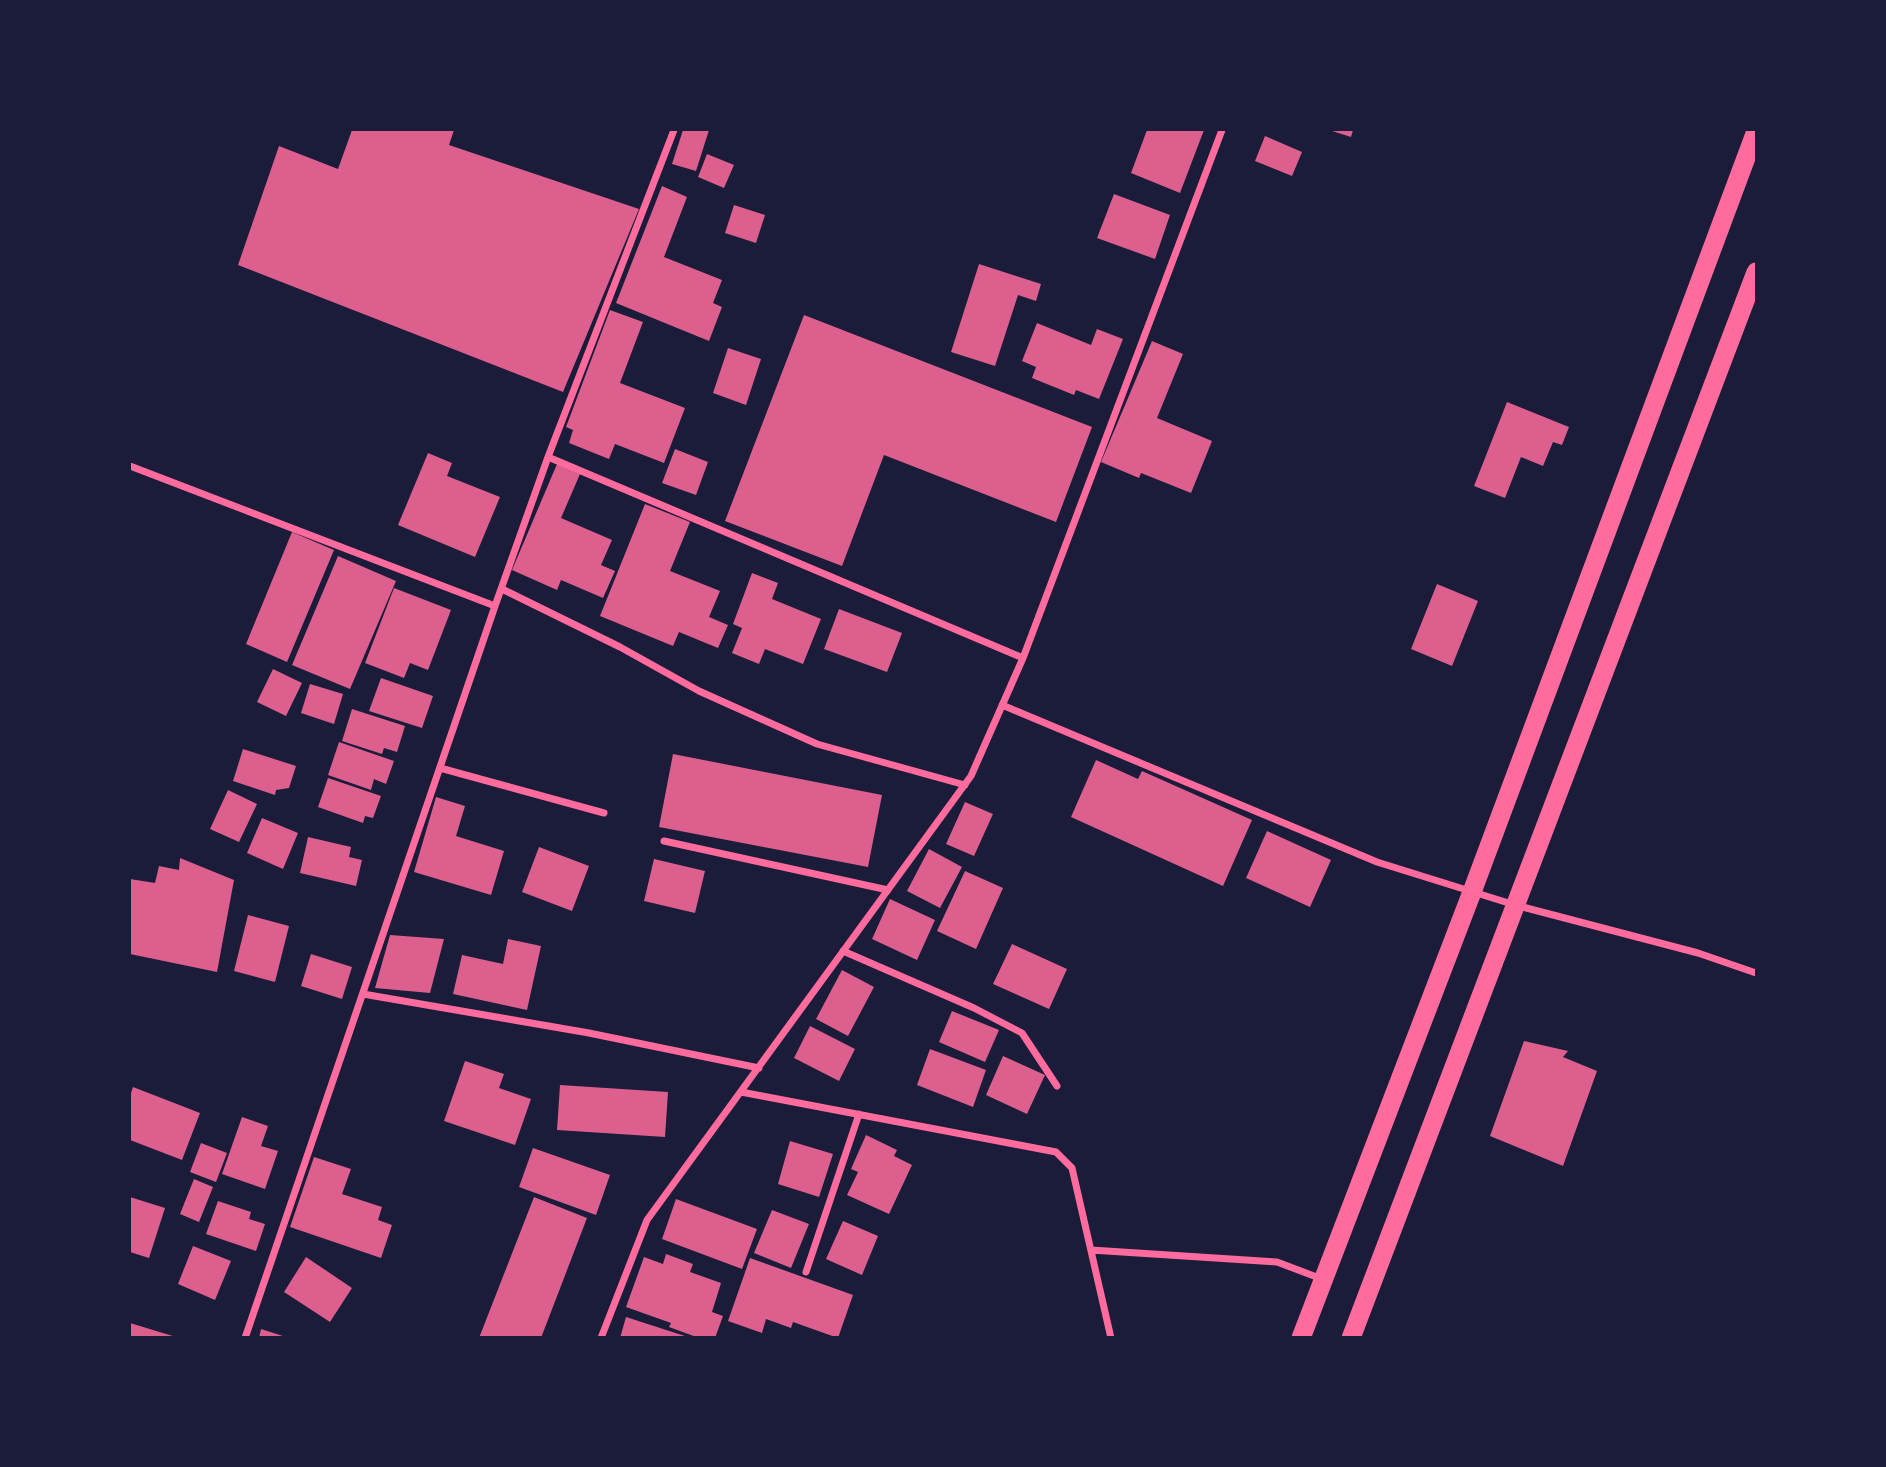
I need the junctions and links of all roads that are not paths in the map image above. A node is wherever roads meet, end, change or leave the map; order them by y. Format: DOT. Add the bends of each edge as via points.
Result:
graph roads {
  1 [pos="674,130"];
  2 [pos="1222,130"];
  3 [pos="1756,131"];
  4 [pos="1756,272"];
  5 [pos="548,457"];
  6 [pos="130,466"];
  7 [pos="502,589"];
  8 [pos="495,606"];
  9 [pos="1023,659"];
  10 [pos="1002,705"];
  11 [pos="440,768"];
  12 [pos="965,785"];
  13 [pos="604,813"];
  14 [pos="664,841"];
  15 [pos="888,890"];
  16 [pos="1472,892"];
  17 [pos="1516,905"];
  18 [pos="844,951"];
  19 [pos="1756,973"];
  20 [pos="363,994"];
  21 [pos="759,1068"];
  22 [pos="1057,1086"];
  23 [pos="741,1091"];
  24 [pos="859,1114"];
  25 [pos="1091,1250"];
  26 [pos="806,1272"];
  27 [pos="1323,1280"];
  28 [pos="246,1338"];
  29 [pos="601,1338"];
  30 [pos="1111,1338"];
  31 [pos="1301,1338"];
  32 [pos="1351,1338"];
  1 -- 5 [label="street"];
  2 -- 9 [label="street"];
  3 -- 16 [label="highway"];
  4 -- 17 [label="highway"];
  5 -- 7 [label="street"];
  5 -- 9 [label="street"];
  6 -- 8 [label="street"];
  7 -- 8 [label="street"];
  7 -- 12 [label="street" via="699,691 817,744"];
  8 -- 11 [label="street"];
  9 -- 10 [label="street"];
  10 -- 12 [label="street"];
  10 -- 16 [label="street" via="1377,862"];
  11 -- 13 [label="street"];
  11 -- 20 [label="street"];
  12 -- 15 [label="street"];
  14 -- 15 [label="street"];
  15 -- 18 [label="street"];
  16 -- 17 [label="street"];
  16 -- 27 [label="highway"];
  17 -- 19 [label="street"];
  17 -- 32 [label="highway"];
  18 -- 21 [label="street"];
  18 -- 22 [label="street" via="1022,1033"];
  20 -- 21 [label="street"];
  20 -- 28 [label="street"];
  21 -- 23 [label="street"];
  23 -- 24 [label="street"];
  23 -- 29 [label="street" via="647,1220"];
  24 -- 25 [label="street" via="1056,1152 1072,1168"];
  24 -- 26 [label="street"];
  25 -- 27 [label="street" via="1277,1262"];
  25 -- 30 [label="street"];
  27 -- 31 [label="highway"];
}
